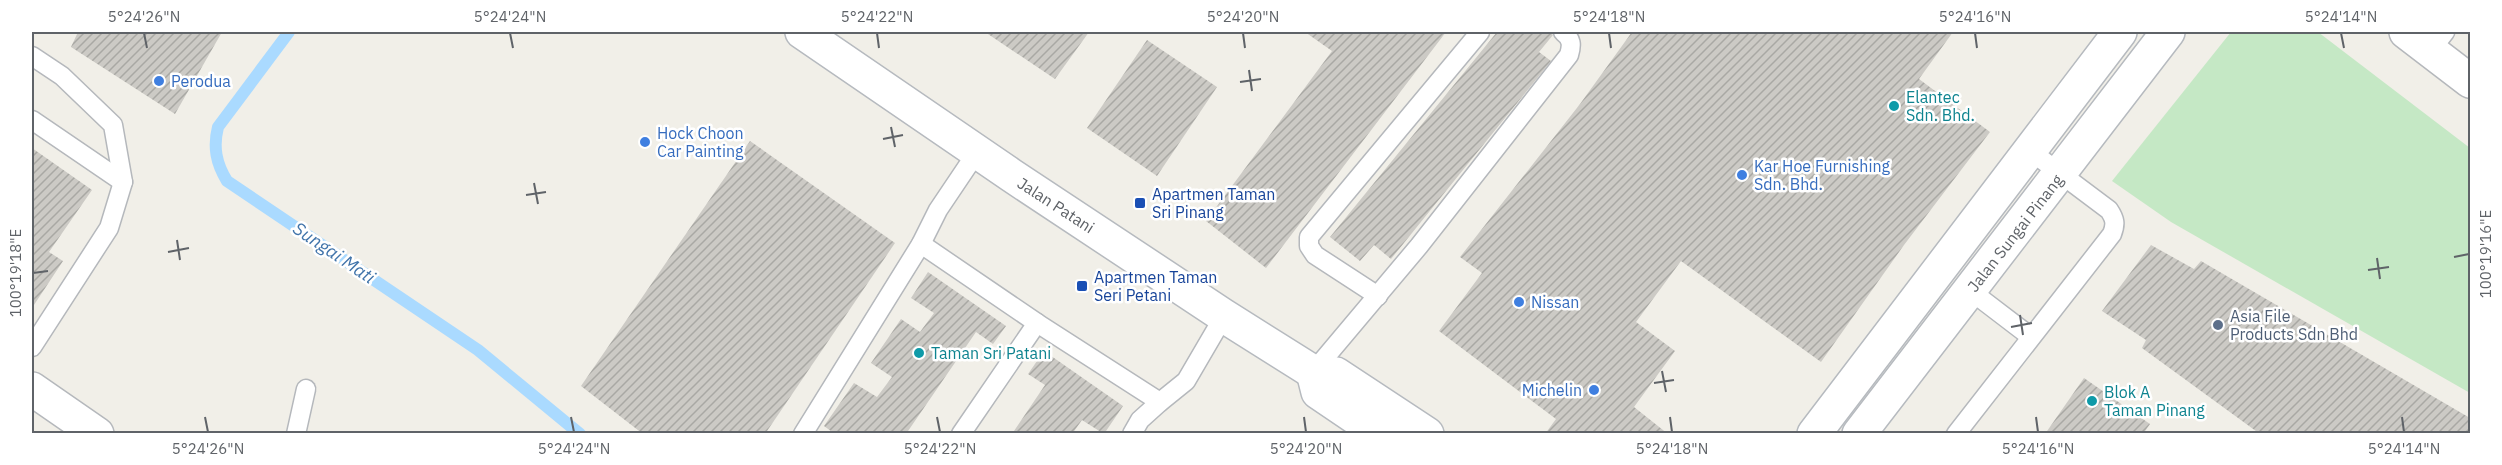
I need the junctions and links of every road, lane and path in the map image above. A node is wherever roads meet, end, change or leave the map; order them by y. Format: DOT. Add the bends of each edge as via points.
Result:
graph roads {
  1 [pos="802,32"];
  2 [pos="1480,32"];
  3 [pos="1563,32"];
  4 [pos="2120,32"];
  5 [pos="2168,32"];
  6 [pos="2427,38"];
  7 [pos="32,56"];
  8 [pos="2470,81"];
  9 [pos="32,120"];
  10 [pos="2029,150"];
  11 [pos="977,152"];
  12 [pos="2060,175"];
  13 [pos="123,182"];
  14 [pos="921,244"];
  15 [pos="1973,288"];
  16 [pos="1378,296"];
  17 [pos="1224,316"];
  18 [pos="1037,323"];
  19 [pos="35,334"];
  20 [pos="2031,338"];
  21 [pos="1313,372"];
  22 [pos="32,389"];
  23 [pos="306,389"];
  24 [pos="1160,402"];
  25 [pos="1961,432"];
  26 [pos="97,434"];
  27 [pos="296,434"];
  28 [pos="803,434"];
  29 [pos="961,434"];
  30 [pos="1131,434"];
  31 [pos="1380,434"];
  32 [pos="1427,434"];
  33 [pos="1814,434"];
  34 [pos="1859,434"];
  1 -- 11 [label="main road, Jalan Patani"];
  2 -- 16 [label="lane" via="1309,237 1314,255"];
  3 -- 16 [label="lane" via="1572,45 1569,55"];
  4 -- 10 [label="main road"];
  5 -- 12 [label="main road, Jalan Sungai Pinang"];
  6 -- 8 [label="main road"];
  7 -- 13 [label="lane" via="62,76 113,125"];
  9 -- 13 [label="lane"];
  10 -- 12 [label="lane"];
  10 -- 33 [label="main road"];
  11 -- 14 [label="lane" via="938,210"];
  11 -- 17 [label="main road, Jalan Patani"];
  12 -- 15 [label="main road, Jalan Sungai Pinang"];
  12 -- 20 [label="lane" via="2109,210 2115,226"];
  13 -- 19 [label="lane" via="109,228"];
  14 -- 18 [label="lane"];
  14 -- 28 [label="lane"];
  15 -- 20 [label="lane" via="1976,295"];
  15 -- 34 [label="main road, Jalan Sungai Pinang"];
  16 -- 21 [label="lane"];
  17 -- 21 [label="main road, Jalan Patani"];
  17 -- 24 [label="lane" via="1186,381"];
  18 -- 24 [label="lane"];
  18 -- 29 [label="lane"];
  20 -- 25 [label="lane"];
  21 -- 31 [label="main road" via="1318,392"];
  21 -- 32 [label="main road, Jalan Patani" via="1336,374"];
  22 -- 26 [label="main road"];
  23 -- 27 [label="lane"];
  24 -- 30 [label="lane"];
}
